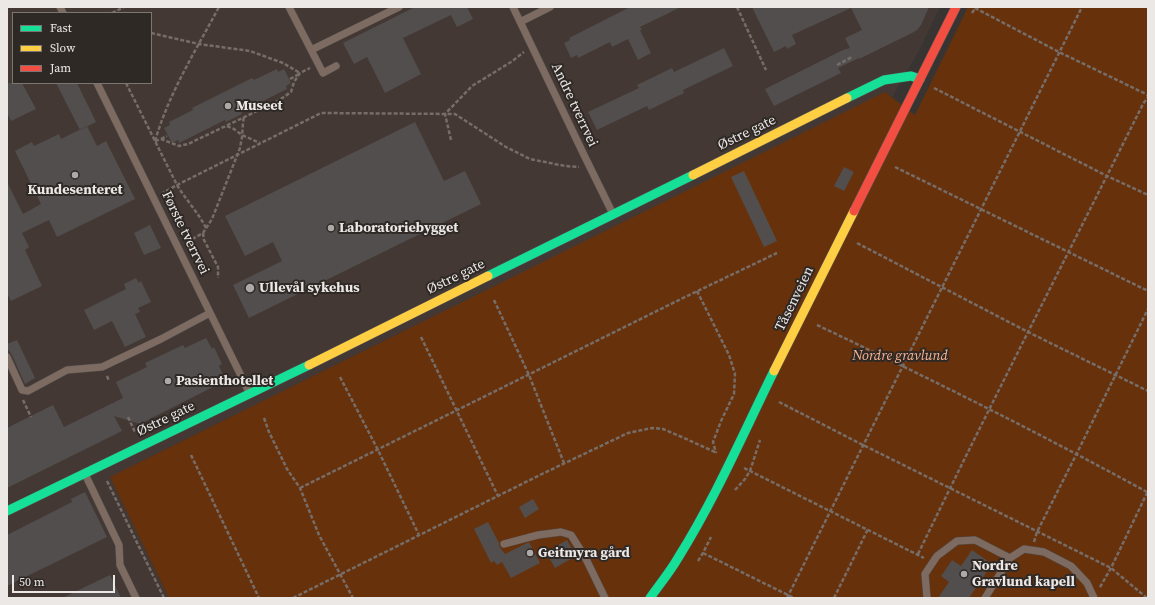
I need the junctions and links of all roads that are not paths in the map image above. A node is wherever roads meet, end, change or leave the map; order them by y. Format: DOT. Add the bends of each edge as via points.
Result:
graph roads {
  1 [pos="288,7"];
  2 [pos="399,7"];
  3 [pos="513,7"];
  4 [pos="550,7"];
  5 [pos="956,7"];
  6 [pos="520,22"];
  7 [pos="312,50"];
  8 [pos="336,66"];
  9 [pos="920,79"];
  10 [pos="97,84"];
  11 [pos="613,214"];
  12 [pos="210,313"];
  13 [pos="7,357"];
  14 [pos="250,394"];
  15 [pos="85,474"];
  16 [pos="7,511"];
  17 [pos="504,544"];
  18 [pos="1010,558"];
  19 [pos="136,598"];
  20 [pos="605,598"];
  21 [pos="650,598"];
  22 [pos="927,598"];
  23 [pos="984,598"];
  24 [pos="1094,598"];
  1 -- 7 [label="lane"];
  2 -- 7 [label="lane"];
  3 -- 6 [label="lane, Andre tverrvei"];
  4 -- 6 [label="lane"];
  5 -- 9 [label="street, Tåsenveien"];
  6 -- 11 [label="lane, Andre tverrvei"];
  7 -- 8 [label="lane" via="323,72"];
  9 -- 11 [label="street, Østre gate" via="911,76 884,80"];
  9 -- 21 [label="street, Tåsenveien" via="709,503 677,560"];
  10 -- 12 [label="lane, Første tverrvei"];
  11 -- 14 [label="street, Østre gate"];
  12 -- 13 [label="lane" via="102,367 67,370 28,391 22,390"];
  12 -- 14 [label="lane, Første tverrvei"];
  14 -- 15 [label="street, Østre gate"];
  15 -- 16 [label="street, Østre gate"];
  15 -- 19 [label="lane" via="119,545 120,565"];
  17 -- 20 [label="lane" via="538,535 561,532 571,535"];
  18 -- 22 [label="lane" via="975,540 957,542 937,556 925,574"];
  18 -- 23 [label="lane"];
  18 -- 24 [label="lane" via="1024,548 1044,552 1071,566 1087,583"];
}
